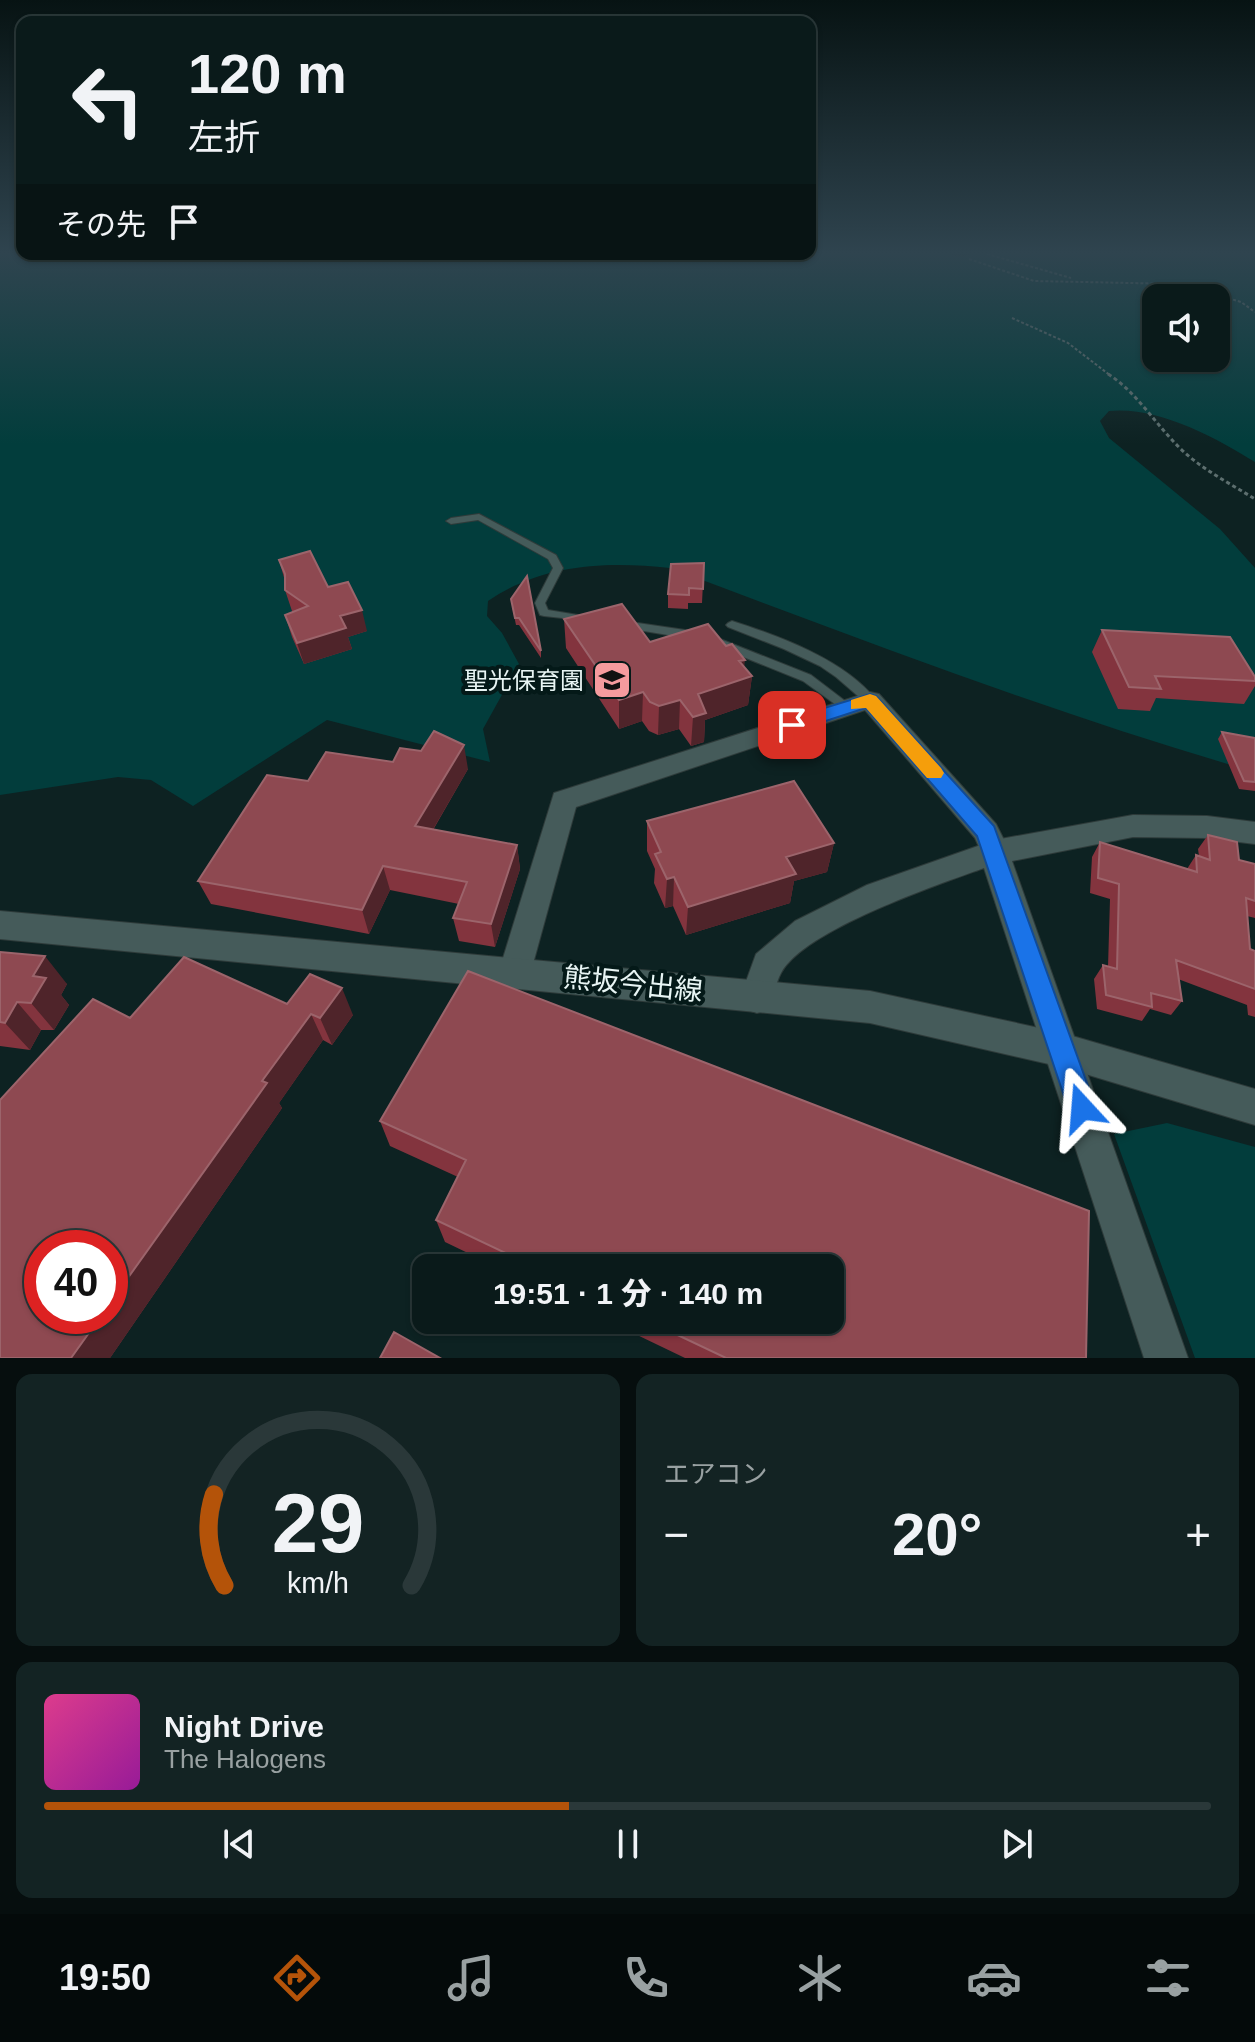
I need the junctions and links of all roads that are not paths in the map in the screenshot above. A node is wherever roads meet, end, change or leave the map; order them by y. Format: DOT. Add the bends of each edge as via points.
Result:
graph roads {
  1 [pos="451,521"];
  2 [pos="732,625"];
  3 [pos="858,704"];
  4 [pos="1255,833"];
  5 [pos="995,852"];
  6 [pos="0,925"];
  7 [pos="515,971"];
  8 [pos="757,998"];
  9 [pos="1062,1050"];
  10 [pos="1255,1107"];
  11 [pos="1166,1358"];
  1 -- 3 [label="lane" via="479,517 552,557 558,568 540,603 544,613 715,641"];
  2 -- 3 [label="lane" via="824,663 853,681"];
  3 -- 5 [label="street" via="986,832"];
  3 -- 7 [label="street" via="564,800"];
  4 -- 5 [label="street" via="1133,826"];
  5 -- 8 [label="street" via="878,894 806,931 767,964"];
  5 -- 9 [label="street"];
  6 -- 7 [label="street, 熊坂今出線"];
  7 -- 8 [label="street, 熊坂今出線"];
  8 -- 9 [label="street, 熊坂今出線" via="870,1007"];
  9 -- 10 [label="street, 熊坂今出線"];
  9 -- 11 [label="street"];
}
